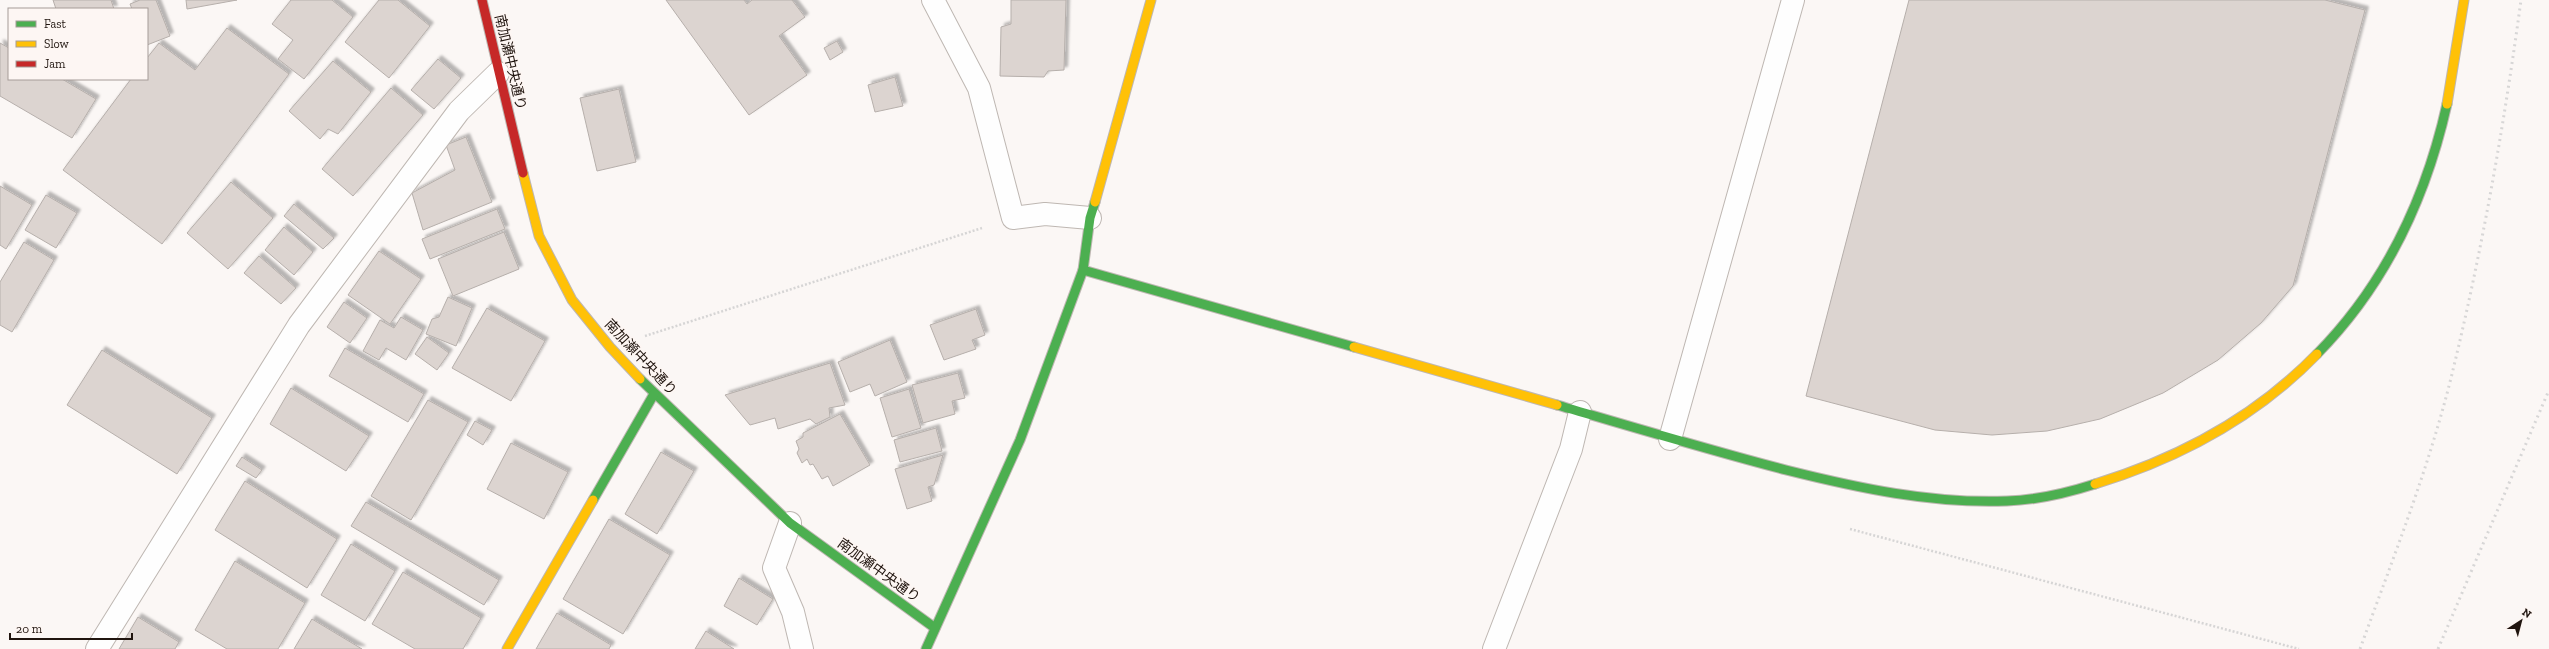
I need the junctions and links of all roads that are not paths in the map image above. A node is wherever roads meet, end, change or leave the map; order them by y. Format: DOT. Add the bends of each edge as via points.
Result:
graph roads {
  1 [pos="482,0"];
  2 [pos="933,0"];
  3 [pos="1151,0"];
  4 [pos="1793,0"];
  5 [pos="2464,0"];
  6 [pos="498,73"];
  7 [pos="1090,218"];
  8 [pos="1083,270"];
  9 [pos="654,394"];
  10 [pos="1580,412"];
  11 [pos="1670,439"];
  12 [pos="790,523"];
  13 [pos="935,628"];
  14 [pos="97,649"];
  15 [pos="508,649"];
  16 [pos="802,649"];
  17 [pos="926,649"];
  18 [pos="1494,649"];
  1 -- 6 [label="street, 南加瀬中央通り"];
  2 -- 7 [label="street" via="979,88 1013,218 1045,214"];
  3 -- 7 [label="street"];
  4 -- 11 [label="street"];
  5 -- 11 [label="street" via="2450,94 2426,182 2402,237 2344,325 2309,363 2271,397 2193,446 2130,472 2060,492 2012,501 1965,501 1913,498 1864,489"];
  6 -- 9 [label="street, 南加瀬中央通り" via="539,236 572,300 610,347"];
  6 -- 14 [label="street" via="459,111 299,325"];
  7 -- 8 [label="street"];
  8 -- 10 [label="street"];
  8 -- 13 [label="street" via="1020,440"];
  9 -- 12 [label="street, 南加瀬中央通り"];
  9 -- 15 [label="street"];
  10 -- 11 [label="street"];
  10 -- 18 [label="street" via="1571,449"];
  12 -- 13 [label="street, 南加瀬中央通り"];
  12 -- 16 [label="street" via="774,568 793,612"];
  13 -- 17 [label="street"];
}
